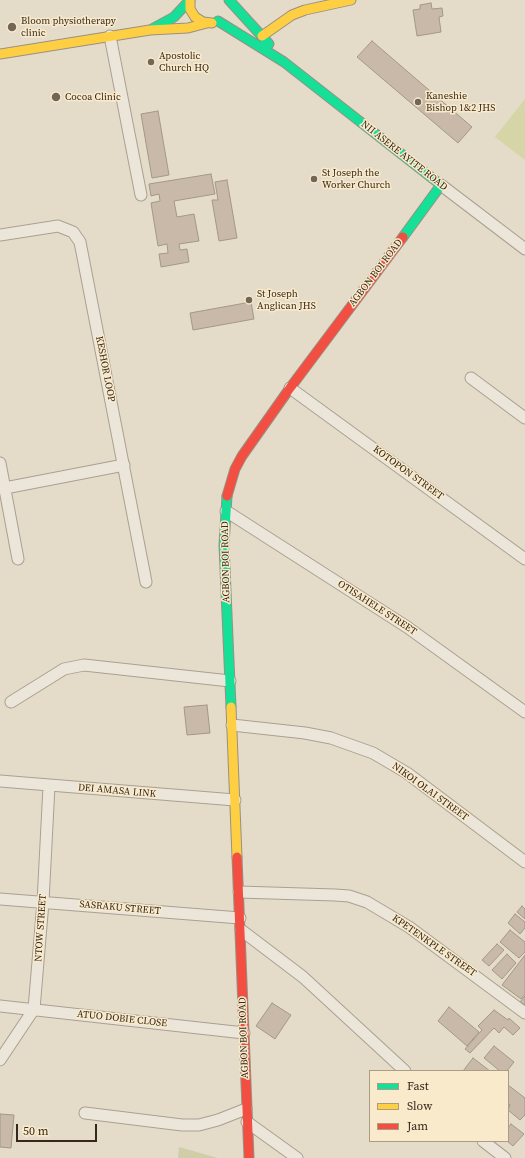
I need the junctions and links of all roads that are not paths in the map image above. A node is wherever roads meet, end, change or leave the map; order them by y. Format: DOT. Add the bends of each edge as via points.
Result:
graph roads {
  1 [pos="190,0"];
  2 [pos="228,0"];
  3 [pos="350,0"];
  4 [pos="218,21"];
  5 [pos="207,23"];
  6 [pos="150,30"];
  7 [pos="110,36"];
  8 [pos="262,36"];
  9 [pos="0,54"];
  10 [pos="284,62"];
  11 [pos="442,186"];
  12 [pos="141,195"];
  13 [pos="0,235"];
  14 [pos="525,249"];
  15 [pos="471,378"];
  16 [pos="290,388"];
  17 [pos="525,418"];
  18 [pos="0,462"];
  19 [pos="124,465"];
  20 [pos="5,488"];
  21 [pos="226,511"];
  22 [pos="18,559"];
  23 [pos="525,559"];
  24 [pos="146,582"];
  25 [pos="230,681"];
  26 [pos="11,702"];
  27 [pos="525,712"];
  28 [pos="232,725"];
  29 [pos="0,782"];
  30 [pos="49,786"];
  31 [pos="235,800"];
  32 [pos="525,862"];
  33 [pos="239,892"];
  34 [pos="0,898"];
  35 [pos="43,902"];
  36 [pos="240,914"];
  37 [pos="241,930"];
  38 [pos="0,1006"];
  39 [pos="34,1009"];
  40 [pos="525,1013"];
  41 [pos="244,1033"];
  42 [pos="0,1060"];
  43 [pos="404,1070"];
  44 [pos="246,1109"];
  45 [pos="85,1114"];
  46 [pos="247,1122"];
  47 [pos="484,1142"];
  48 [pos="249,1158"];
  49 [pos="297,1158"];
  50 [pos="505,1158"];
  1 -- 5 [label="street" via="190,9 195,17"];
  1 -- 6 [label="street" via="174,17"];
  2 -- 4 [label="street" via="226,12"];
  2 -- 8 [label="street, NII ASERE AYITE ROAD"];
  3 -- 8 [label="street" via="305,10"];
  4 -- 5 [label="street"];
  4 -- 10 [label="street, NII ASERE AYITE ROAD"];
  5 -- 6 [label="street" via="188,28"];
  6 -- 7 [label="street"];
  7 -- 9 [label="street"];
  7 -- 12 [label="street"];
  8 -- 10 [label="street, NII ASERE AYITE ROAD"];
  10 -- 11 [label="street, NII ASERE AYITE ROAD"];
  11 -- 14 [label="street, NII ASERE AYITE ROAD"];
  11 -- 16 [label="street, AGBON BOI ROAD"];
  13 -- 19 [label="street, KESHOR LOOP" via="58,226 73,232 80,242"];
  15 -- 17 [label="street"];
  16 -- 21 [label="street, AGBON BOI ROAD" via="238,463 230,485"];
  16 -- 23 [label="street, KOTOPON STREET"];
  18 -- 20 [label="street"];
  19 -- 20 [label="street"];
  19 -- 24 [label="street, KESHOR LOOP"];
  20 -- 22 [label="street"];
  21 -- 25 [label="street, AGBON BOI ROAD" via="224,545"];
  21 -- 27 [label="street, OTISAHELE STREET" via="407,627"];
  25 -- 26 [label="street" via="84,665 64,669"];
  25 -- 28 [label="street, AGBON BOI ROAD"];
  28 -- 31 [label="street, AGBON BOI ROAD"];
  28 -- 32 [label="street, NIKOI OLAI STREET" via="331,738 373,753 407,773"];
  29 -- 30 [label="street, DEI AMASA LINK"];
  30 -- 31 [label="street, DEI AMASA LINK"];
  30 -- 35 [label="street, NTOW STREET"];
  31 -- 33 [label="street, AGBON BOI ROAD"];
  33 -- 36 [label="street, AGBON BOI ROAD"];
  33 -- 40 [label="street, KPETENKPLE STREET" via="350,896 367,902 409,927"];
  34 -- 35 [label="street, SASRAKU STREET"];
  35 -- 36 [label="street, SASRAKU STREET"];
  35 -- 39 [label="street, NTOW STREET"];
  36 -- 37 [label="street, AGBON BOI ROAD"];
  37 -- 41 [label="street, AGBON BOI ROAD"];
  37 -- 43 [label="street" via="303,977"];
  38 -- 39 [label="street, ATUO DOBIE CLOSE"];
  39 -- 41 [label="street, ATUO DOBIE CLOSE"];
  39 -- 42 [label="street, NTOW STREET"];
  41 -- 44 [label="street, AGBON BOI ROAD"];
  44 -- 45 [label="street" via="199,1125"];
  44 -- 46 [label="street, AGBON BOI ROAD"];
  46 -- 48 [label="street, AGBON BOI ROAD"];
  46 -- 49 [label="street"];
  47 -- 50 [label="street"];
}
